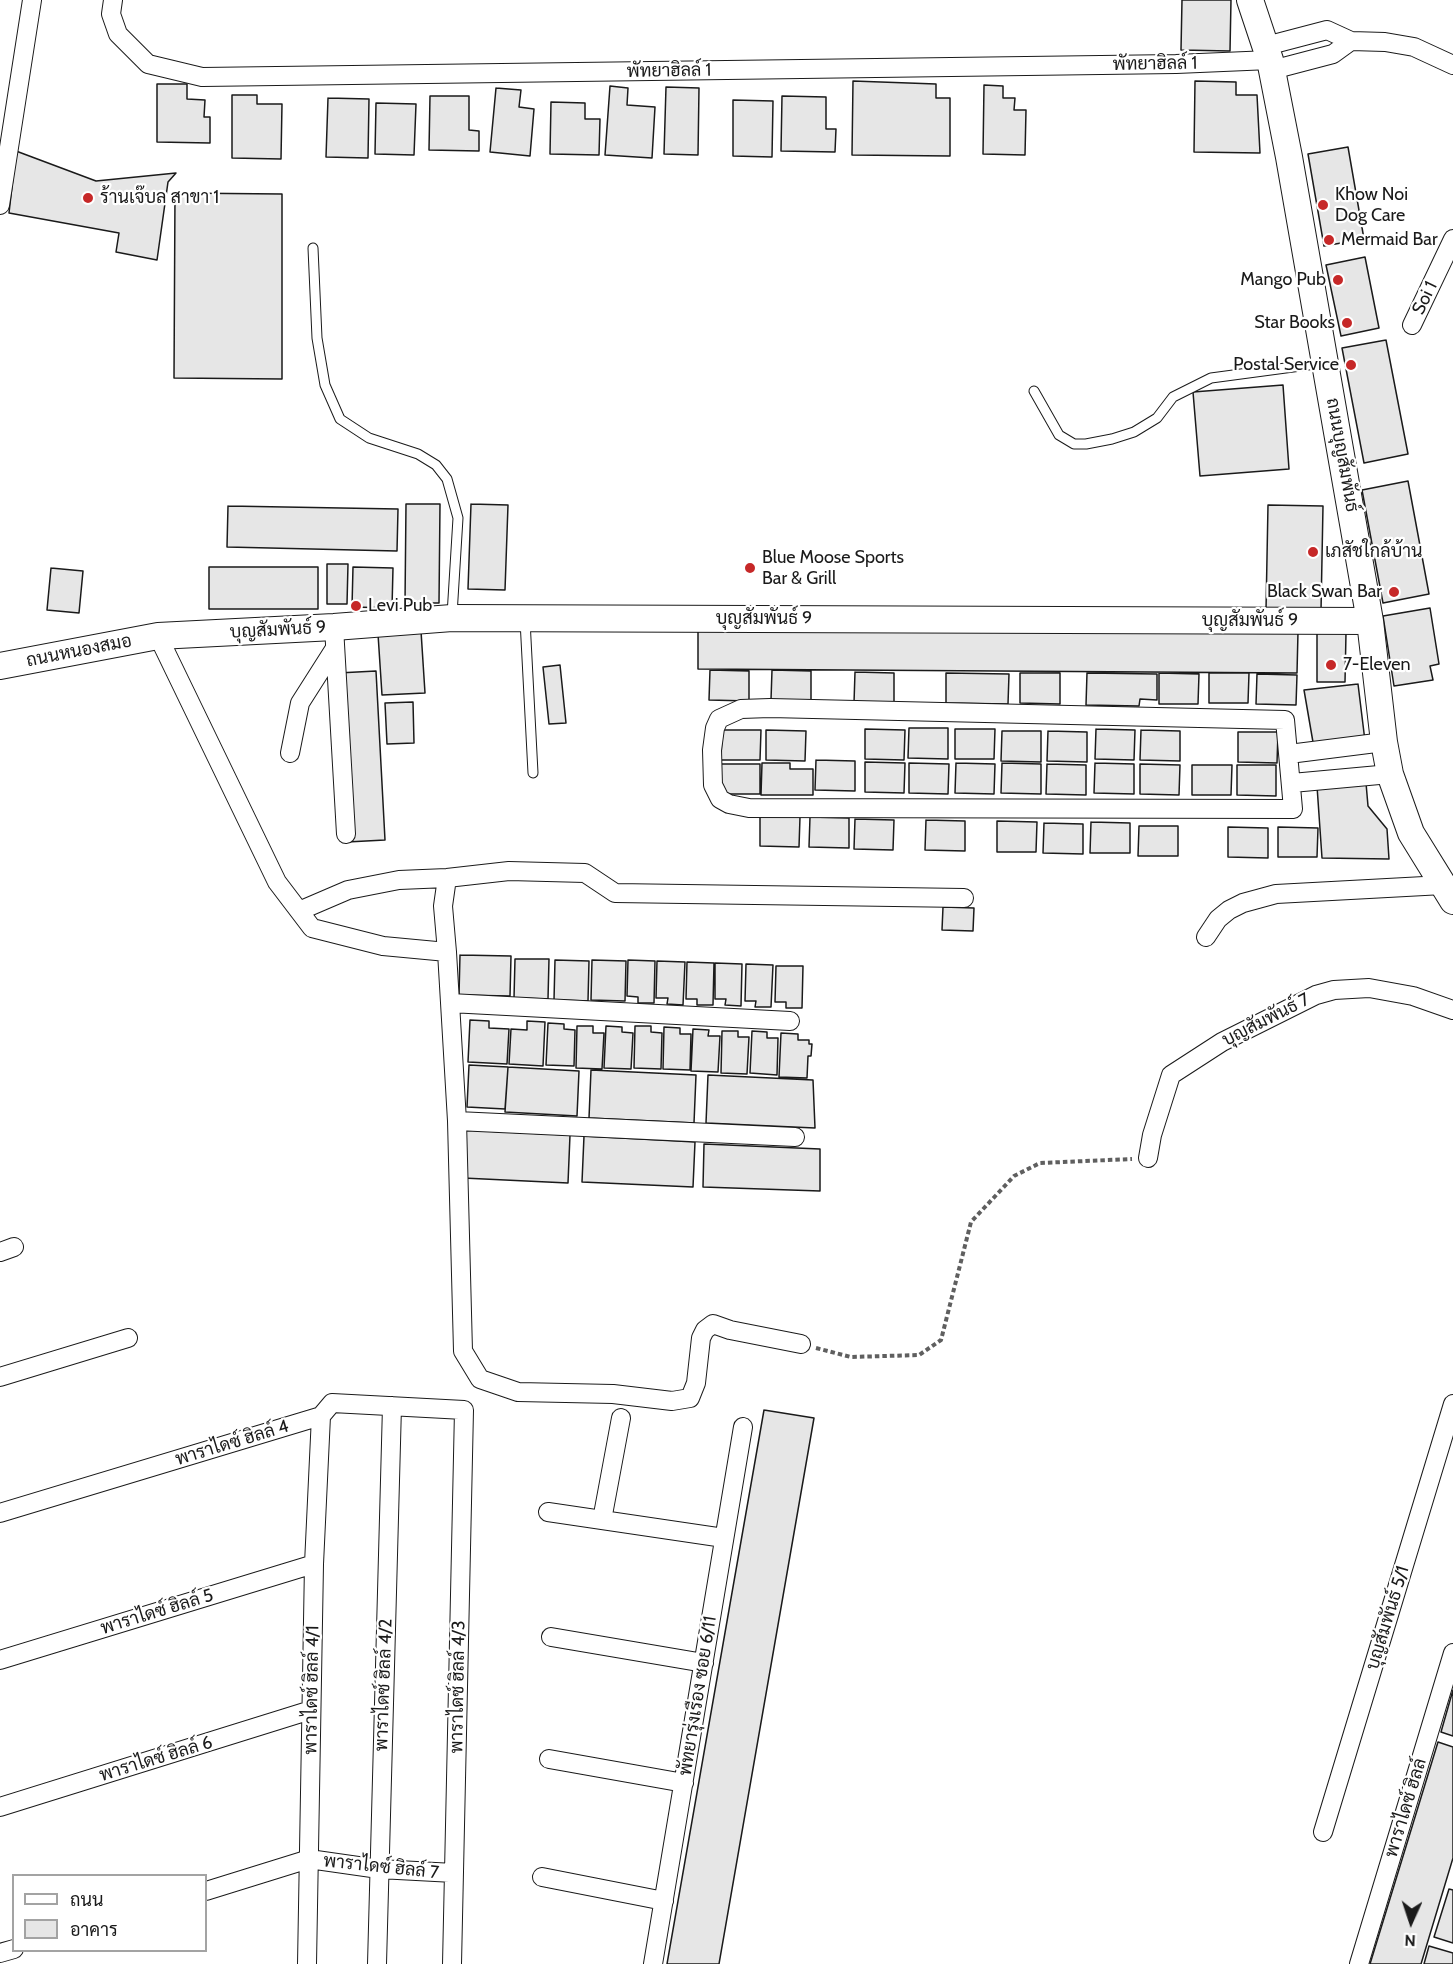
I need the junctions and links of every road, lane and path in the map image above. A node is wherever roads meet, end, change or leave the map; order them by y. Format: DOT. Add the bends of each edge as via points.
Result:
graph roads {
  1 [pos="32,0"];
  2 [pos="112,0"];
  3 [pos="1250,0"];
  4 [pos="1269,59"];
  5 [pos="1453,65"];
  6 [pos="5,132"];
  7 [pos="0,205"];
  8 [pos="1453,239"];
  9 [pos="313,248"];
  10 [pos="1412,324"];
  11 [pos="1326,363"];
  12 [pos="1034,391"];
  13 [pos="452,618"];
  14 [pos="525,618"];
  15 [pos="1370,621"];
  16 [pos="158,636"];
  17 [pos="334,638"];
  18 [pos="0,666"];
  19 [pos="1384,742"];
  20 [pos="290,753"];
  21 [pos="1289,754"];
  22 [pos="533,773"];
  23 [pos="1390,774"];
  24 [pos="1292,783"];
  25 [pos="346,834"];
  26 [pos="447,878"];
  27 [pos="1448,893"];
  28 [pos="964,898"];
  29 [pos="299,911"];
  30 [pos="1206,937"];
  31 [pos="447,952"];
  32 [pos="450,1003"];
  33 [pos="1453,1010"];
  34 [pos="790,1021"];
  35 [pos="457,1121"];
  36 [pos="795,1137"];
  37 [pos="1148,1158"];
  38 [pos="128,1338"];
  39 [pos="801,1344"];
  40 [pos="0,1377"];
  41 [pos="1453,1404"];
  42 [pos="392,1406"];
  43 [pos="464,1410"];
  44 [pos="321,1416"];
  45 [pos="621,1418"];
  46 [pos="743,1427"];
  47 [pos="548,1512"];
  48 [pos="0,1513"];
  49 [pos="602,1520"];
  50 [pos="724,1538"];
  51 [pos="314,1564"];
  52 [pos="551,1637"];
  53 [pos="1453,1653"];
  54 [pos="0,1660"];
  55 [pos="704,1663"];
  56 [pos="311,1710"];
  57 [pos="549,1759"];
  58 [pos="684,1783"];
  59 [pos="0,1807"];
  60 [pos="1323,1832"];
  61 [pos="309,1859"];
  62 [pos="379,1869"];
  63 [pos="454,1873"];
  64 [pos="542,1877"];
  65 [pos="207,1891"];
  66 [pos="664,1901"];
  67 [pos="307,1964"];
  68 [pos="377,1964"];
  69 [pos="452,1964"];
  70 [pos="653,1964"];
  71 [pos="1359,1964"];
  1 -- 6 [label="street"];
  2 -- 4 [label="street, พัทยาฮิลล์ 1" via="111,14 118,34 148,64 202,77 1176,64"];
  3 -- 4 [label="street, ถนนบุญสัมพันธ์"];
  4 -- 5 [label="street, พัทยาฮิลล์ 1" via="1327,30 1351,41 1414,47"];
  4 -- 11 [label="street, ถนนบุญสัมพันธ์"];
  6 -- 7 [label="street"];
  8 -- 10 [label="street, Soi 1"];
  9 -- 13 [label="lane" via="317,338 325,386 340,419 369,438 418,454 436,465 447,479 458,518"];
  11 -- 12 [label="lane" via="1211,378 1173,397 1157,418 1134,432 1086,444 1074,444 1059,435"];
  11 -- 15 [label="street, ถนนบุญสัมพันธ์"];
  13 -- 14 [label="street, บุญสัมพันธ์ 9"];
  13 -- 17 [label="street, บุญสัมพันธ์ 9"];
  14 -- 15 [label="street, บุญสัมพันธ์ 9"];
  14 -- 22 [label="lane"];
  15 -- 19 [label="street, ถนนบุญสัมพันธ์"];
  16 -- 17 [label="street, บุญสัมพันธ์ 9"];
  16 -- 18 [label="street, ถนนหนองสมอ"];
  16 -- 29 [label="street" via="277,882"];
  17 -- 20 [label="street" via="300,703"];
  17 -- 25 [label="street"];
  19 -- 21 [label="street"];
  19 -- 23 [label="street, ถนนบุญสัมพันธ์"];
  21 -- 24 [label="street"];
  21 -- 24 [label="street" via="1285,720 770,708 741,709 719,719 712,750 713,784 720,799 749,808 1293,809"];
  23 -- 24 [label="street"];
  23 -- 27 [label="street, ถนนบุญสัมพันธ์" via="1411,833"];
  26 -- 28 [label="street" via="509,871 585,873 615,893"];
  26 -- 29 [label="street" via="399,880 348,890"];
  26 -- 31 [label="street" via="443,906"];
  27 -- 30 [label="street" via="1276,894 1229,910"];
  29 -- 31 [label="street" via="312,928 383,946"];
  31 -- 32 [label="street"];
  32 -- 34 [label="street"];
  32 -- 35 [label="street"];
  33 -- 37 [label="street, บุญสัมพันธ์ 7" via="1413,996 1369,988 1316,995 1222,1042 1171,1075"];
  35 -- 36 [label="street"];
  35 -- 39 [label="street" via="463,1351 480,1379 519,1392 672,1401 690,1398 696,1383 700,1338 713,1324"];
  37 -- 39 [label="path" via="1040,1163 1014,1176 971,1222 941,1340 919,1355 851,1357"];
  38 -- 40 [label="street"];
  41 -- 60 [label="street, บุญสัมพันธ์ 5/1"];
  42 -- 43 [label="street, พาราไดซ์ ฮิลล์ 4"];
  42 -- 44 [label="street, พาราไดซ์ ฮิลล์ 4" via="332,1403"];
  42 -- 62 [label="street, พาราไดซ์ ฮิลล์ 4/2"];
  43 -- 63 [label="street, พาราไดซ์ ฮิลล์ 4/3"];
  44 -- 48 [label="street, พาราไดซ์ ฮิลล์ 4"];
  44 -- 51 [label="street, พาราไดซ์ ฮิลล์ 4/1"];
  45 -- 49 [label="street"];
  46 -- 50 [label="street, พัทยารุ่งเรือง ซอย 6/11"];
  47 -- 49 [label="street"];
  49 -- 50 [label="street"];
  50 -- 55 [label="street, พัทยารุ่งเรือง ซอย 6/11"];
  51 -- 54 [label="street, พาราไดซ์ ฮิลล์ 5"];
  51 -- 56 [label="street, พาราไดซ์ ฮิลล์ 4/1"];
  52 -- 55 [label="street"];
  53 -- 71 [label="street, พาราไดซ์ ฮิลล์"];
  55 -- 58 [label="street, พัทยารุ่งเรือง ซอย 6/11"];
  56 -- 59 [label="street, พาราไดซ์ ฮิลล์ 6"];
  56 -- 61 [label="street, พาราไดซ์ ฮิลล์ 4/1"];
  57 -- 58 [label="street"];
  58 -- 66 [label="street, พัทยารุ่งเรือง ซอย 6/11"];
  61 -- 62 [label="street, พาราไดซ์ ฮิลล์ 7"];
  61 -- 65 [label="street, พาราไดซ์ ฮิลล์ 7"];
  61 -- 67 [label="street, พาราไดซ์ ฮิลล์ 4/1"];
  62 -- 63 [label="street, พาราไดซ์ ฮิลล์ 7"];
  62 -- 68 [label="street, พาราไดซ์ ฮิลล์ 4/2"];
  63 -- 69 [label="street, พาราไดซ์ ฮิลล์ 4/3"];
  64 -- 66 [label="street"];
  66 -- 70 [label="street, พัทยารุ่งเรือง ซอย 6/11"];
}
